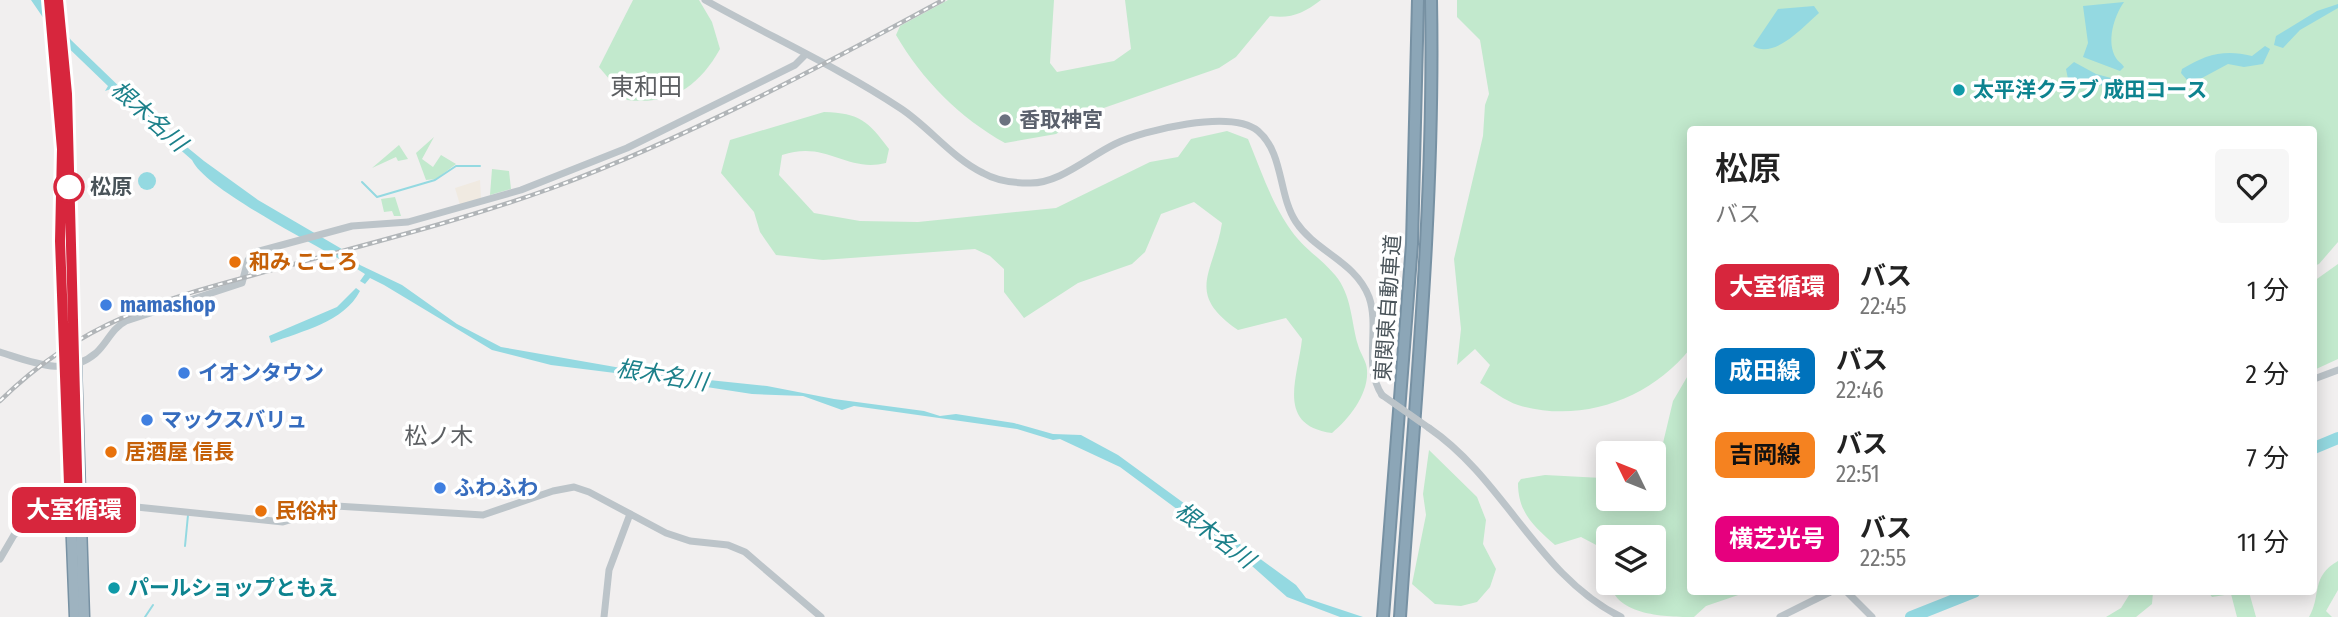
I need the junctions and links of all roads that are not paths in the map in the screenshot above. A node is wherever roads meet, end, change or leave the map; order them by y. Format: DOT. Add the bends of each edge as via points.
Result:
graph roads {
  1 [pos="48,0"];
  2 [pos="58,0"];
  3 [pos="705,0"];
  4 [pos="1418,0"];
  5 [pos="1431,0"];
  6 [pos="805,55"];
  7 [pos="63,94"];
  8 [pos="0,352"];
  9 [pos="71,366"];
  10 [pos="2338,370"];
  11 [pos="2317,378"];
  12 [pos="74,510"];
  13 [pos="629,514"];
  14 [pos="0,559"];
  15 [pos="1824,595"];
  16 [pos="1850,595"];
  17 [pos="75,617"];
  18 [pos="84,617"];
  19 [pos="604,617"];
  20 [pos="821,617"];
  21 [pos="1383,617"];
  22 [pos="1400,617"];
  23 [pos="1621,617"];
  24 [pos="1780,617"];
  25 [pos="1872,617"];
  1 -- 7 [label="highway"];
  2 -- 7 [label="highway"];
  3 -- 6 [label="street"];
  4 -- 21 [label="highway, 東関東自動車道" via="1412,244"];
  5 -- 22 [label="highway, 東関東自動車道" via="1432,108 1425,248"];
  6 -- 9 [label="street" via="783,71 594,163 408,222 359,225 253,254 242,283 121,324 95,353"];
  6 -- 23 [label="street, bridge" via="897,105 980,172 1000,180 1032,183 1056,177 1141,135 1217,120 1250,125 1268,141 1286,206 1298,225 1344,262 1364,286 1373,322 1374,383 1382,395 1429,428 1490,486 1559,572 1585,596"];
  7 -- 9 [label="highway"];
  8 -- 9 [label="street"];
  9 -- 12 [label="highway"];
  10 -- 11 [label="street"];
  12 -- 13 [label="street" via="123,503 283,522 336,506 483,515 573,487"];
  12 -- 14 [label="street" via="29,520"];
  12 -- 17 [label="highway"];
  12 -- 18 [label="highway"];
  13 -- 19 [label="street" via="608,570"];
  13 -- 20 [label="street" via="691,541 745,552"];
  15 -- 24 [label="street"];
  16 -- 25 [label="street"];
}
